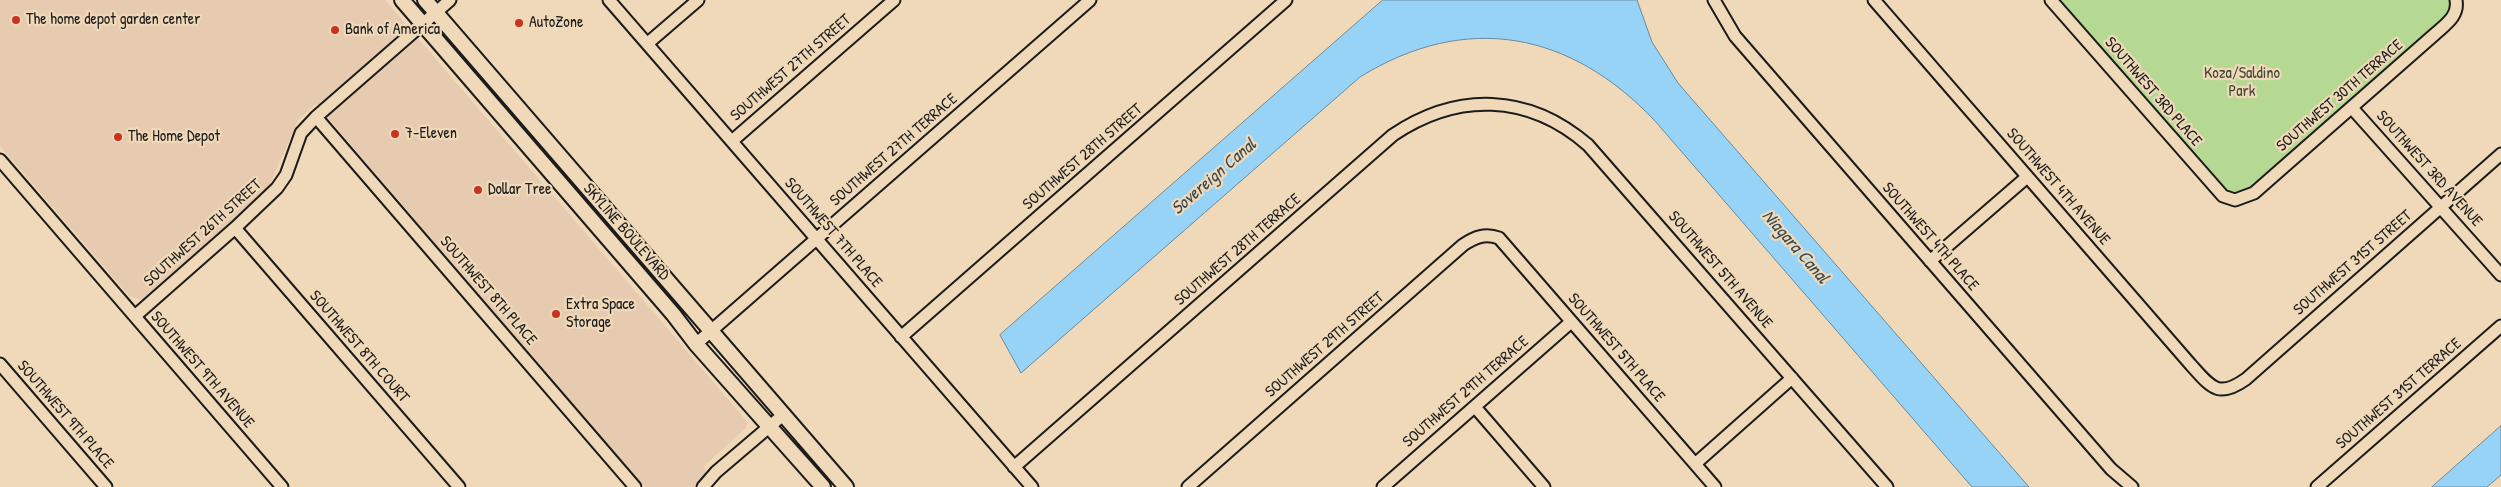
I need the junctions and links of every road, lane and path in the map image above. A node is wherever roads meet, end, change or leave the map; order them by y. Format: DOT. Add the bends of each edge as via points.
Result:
graph roads {
  1 [pos="402,0"];
  2 [pos="425,0"];
  3 [pos="450,0"];
  4 [pos="609,0"];
  5 [pos="698,0"];
  6 [pos="894,0"];
  7 [pos="1090,0"];
  8 [pos="1286,0"];
  9 [pos="1714,0"];
  10 [pos="1874,0"];
  11 [pos="2051,0"];
  12 [pos="2457,3"];
  13 [pos="436,12"];
  14 [pos="423,24"];
  15 [pos="648,44"];
  16 [pos="1505,105"];
  17 [pos="2352,108"];
  18 [pos="316,117"];
  19 [pos="732,141"];
  20 [pos="2501,154"];
  21 [pos="0,160"];
  22 [pos="2027,177"];
  23 [pos="2235,200"];
  24 [pos="2441,207"];
  25 [pos="235,228"];
  26 [pos="1488,234"];
  27 [pos="817,240"];
  28 [pos="1930,261"];
  29 [pos="2501,274"];
  30 [pos="135,316"];
  31 [pos="1571,322"];
  32 [pos="2501,326"];
  33 [pos="711,331"];
  34 [pos="901,337"];
  35 [pos="696,344"];
  36 [pos="0,364"];
  37 [pos="1792,378"];
  38 [pos="2222,390"];
  39 [pos="1475,407"];
  40 [pos="783,415"];
  41 [pos="770,426"];
  42 [pos="1695,464"];
  43 [pos="1014,467"];
  44 [pos="106,487"];
  45 [pos="282,487"];
  46 [pos="459,487"];
  47 [pos="635,487"];
  48 [pos="703,487"];
  49 [pos="823,487"];
  50 [pos="846,487"];
  51 [pos="1032,487"];
  52 [pos="1188,487"];
  53 [pos="1383,487"];
  54 [pos="1544,487"];
  55 [pos="1715,487"];
  56 [pos="1887,487"];
  57 [pos="2132,487"];
  58 [pos="2317,487"];
  1 -- 14 [label="street, SKYLINE BOULEVARD"];
  2 -- 13 [label="street, SKYLINE BOULEVARD"];
  3 -- 13 [label="street, SOUTHWEST 26TH STREET"];
  4 -- 15 [label="street, SOUTHWEST 7TH PLACE"];
  5 -- 15 [label="street"];
  6 -- 19 [label="street, SOUTHWEST 27TH STREET"];
  7 -- 27 [label="street, SOUTHWEST 27TH TERRACE"];
  8 -- 34 [label="street, SOUTHWEST 28TH STREET"];
  9 -- 28 [label="street, SOUTHWEST 4TH PLACE" via="1735,36"];
  10 -- 22 [label="street, SOUTHWEST 4TH AVENUE"];
  11 -- 23 [label="street, SOUTHWEST 3RD PLACE" via="2223,196"];
  12 -- 17 [label="street, SOUTHWEST 30TH TERRACE" via="2454,16 2448,22"];
  13 -- 14 [label="street, SOUTHWEST 26TH STREET"];
  13 -- 33 [label="street, SKYLINE BOULEVARD"];
  14 -- 18 [label="street, SOUTHWEST 26TH STREET"];
  14 -- 35 [label="street, SKYLINE BOULEVARD"];
  15 -- 19 [label="street, SOUTHWEST 7TH PLACE"];
  16 -- 37 [label="street, SOUTHWEST 5TH AVENUE" via="1550,119 1588,145"];
  16 -- 43 [label="street, SOUTHWEST 28TH TERRACE" via="1476,104 1444,110 1393,135"];
  17 -- 23 [label="street, SOUTHWEST 30TH TERRACE" via="2254,193"];
  17 -- 24 [label="street, SOUTHWEST 3RD AVENUE"];
  18 -- 25 [label="street, SOUTHWEST 26TH STREET" via="301,133 286,175 277,188"];
  18 -- 47 [label="street, SOUTHWEST 8TH PLACE"];
  19 -- 27 [label="street, SOUTHWEST 7TH PLACE"];
  20 -- 24 [label="street, SOUTHWEST 31ST STREET"];
  21 -- 30 [label="street, SOUTHWEST 9TH AVENUE"];
  22 -- 28 [label="street"];
  22 -- 38 [label="street, SOUTHWEST 4TH AVENUE" via="2191,365 2211,386"];
  24 -- 29 [label="street, SOUTHWEST 3RD AVENUE"];
  24 -- 38 [label="street, SOUTHWEST 31ST STREET" via="2246,378 2234,388"];
  25 -- 30 [label="street, SOUTHWEST 26TH STREET"];
  25 -- 46 [label="street, SOUTHWEST 8TH COURT"];
  26 -- 31 [label="street, SOUTHWEST 5TH PLACE" via="1499,238"];
  26 -- 52 [label="street, SOUTHWEST 29TH STREET" via="1463,245"];
  27 -- 33 [label="street, SOUTHWEST 27TH TERRACE"];
  27 -- 34 [label="street, SOUTHWEST 7TH PLACE"];
  28 -- 57 [label="street, SOUTHWEST 4TH PLACE" via="2111,469"];
  30 -- 45 [label="street, SOUTHWEST 9TH AVENUE"];
  31 -- 39 [label="street, SOUTHWEST 29TH TERRACE"];
  31 -- 42 [label="street, SOUTHWEST 5TH PLACE"];
  32 -- 58 [label="street, SOUTHWEST 31ST TERRACE"];
  33 -- 35 [label="street, SOUTHWEST 27TH TERRACE"];
  33 -- 40 [label="street, SKYLINE BOULEVARD"];
  34 -- 43 [label="street, SOUTHWEST 7TH PLACE"];
  35 -- 41 [label="street, SKYLINE BOULEVARD"];
  36 -- 44 [label="street, SOUTHWEST 9TH PLACE"];
  37 -- 42 [label="street"];
  37 -- 56 [label="street, SOUTHWEST 5TH AVENUE"];
  39 -- 53 [label="street, SOUTHWEST 29TH TERRACE"];
  39 -- 54 [label="street"];
  40 -- 41 [label="street"];
  40 -- 50 [label="street, SKYLINE BOULEVARD"];
  41 -- 48 [label="street"];
  41 -- 49 [label="street, SKYLINE BOULEVARD"];
  42 -- 55 [label="street, SOUTHWEST 5TH PLACE"];
  43 -- 51 [label="street, SOUTHWEST 7TH PLACE"];
}
